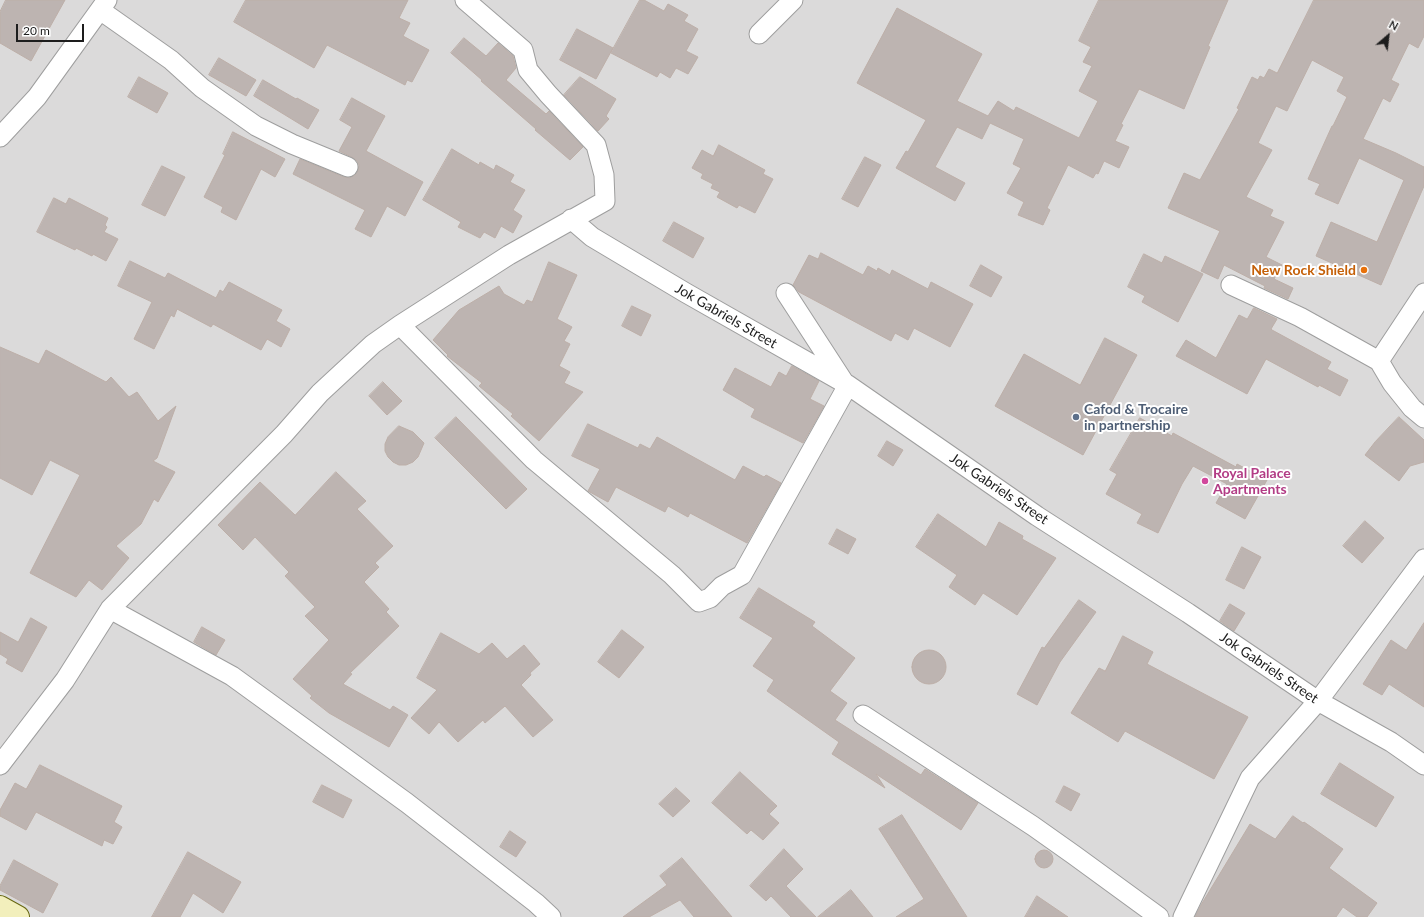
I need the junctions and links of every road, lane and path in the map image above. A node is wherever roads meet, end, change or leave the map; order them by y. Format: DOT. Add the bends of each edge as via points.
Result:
graph roads {
  1 [pos="465,0"];
  2 [pos="793,0"];
  3 [pos="104,5"];
  4 [pos="759,34"];
  5 [pos="0,137"];
  6 [pos="348,167"];
  7 [pos="571,219"];
  8 [pos="1231,285"];
  9 [pos="786,292"];
  10 [pos="1424,293"];
  11 [pos="400,325"];
  12 [pos="1379,362"];
  13 [pos="1424,418"];
  14 [pos="1424,559"];
  15 [pos="110,609"];
  16 [pos="1318,701"];
  17 [pos="862,715"];
  18 [pos="1424,764"];
  19 [pos="0,765"];
  20 [pos="0,907"];
  21 [pos="18,917"];
  22 [pos="551,917"];
  23 [pos="1158,917"];
  24 [pos="1183,917"];
  1 -- 7 [label="street" via="523,50 528,70 596,145 604,175 605,201"];
  2 -- 4 [label="street"];
  3 -- 5 [label="street" via="37,97"];
  3 -- 6 [label="street" via="202,88 256,126"];
  7 -- 11 [label="street" via="509,255"];
  7 -- 16 [label="street, Jok Gabriels Street" via="592,237 848,385 1037,516 1188,613"];
  8 -- 12 [label="street" via="1300,317"];
  9 -- 11 [label="street" via="847,387 742,575 722,586 710,598 699,602 672,575 534,460"];
  10 -- 12 [label="street"];
  11 -- 15 [label="street" via="373,344 320,393 284,434"];
  12 -- 13 [label="street" via="1412,408"];
  14 -- 16 [label="street"];
  15 -- 19 [label="street" via="64,680"];
  15 -- 22 [label="street" via="232,676 407,803"];
  16 -- 18 [label="street, Jok Gabriels Street" via="1391,742"];
  16 -- 24 [label="street" via="1250,778"];
  17 -- 23 [label="street" via="1074,854"];
  20 -- 21 [label="main road"];
}
